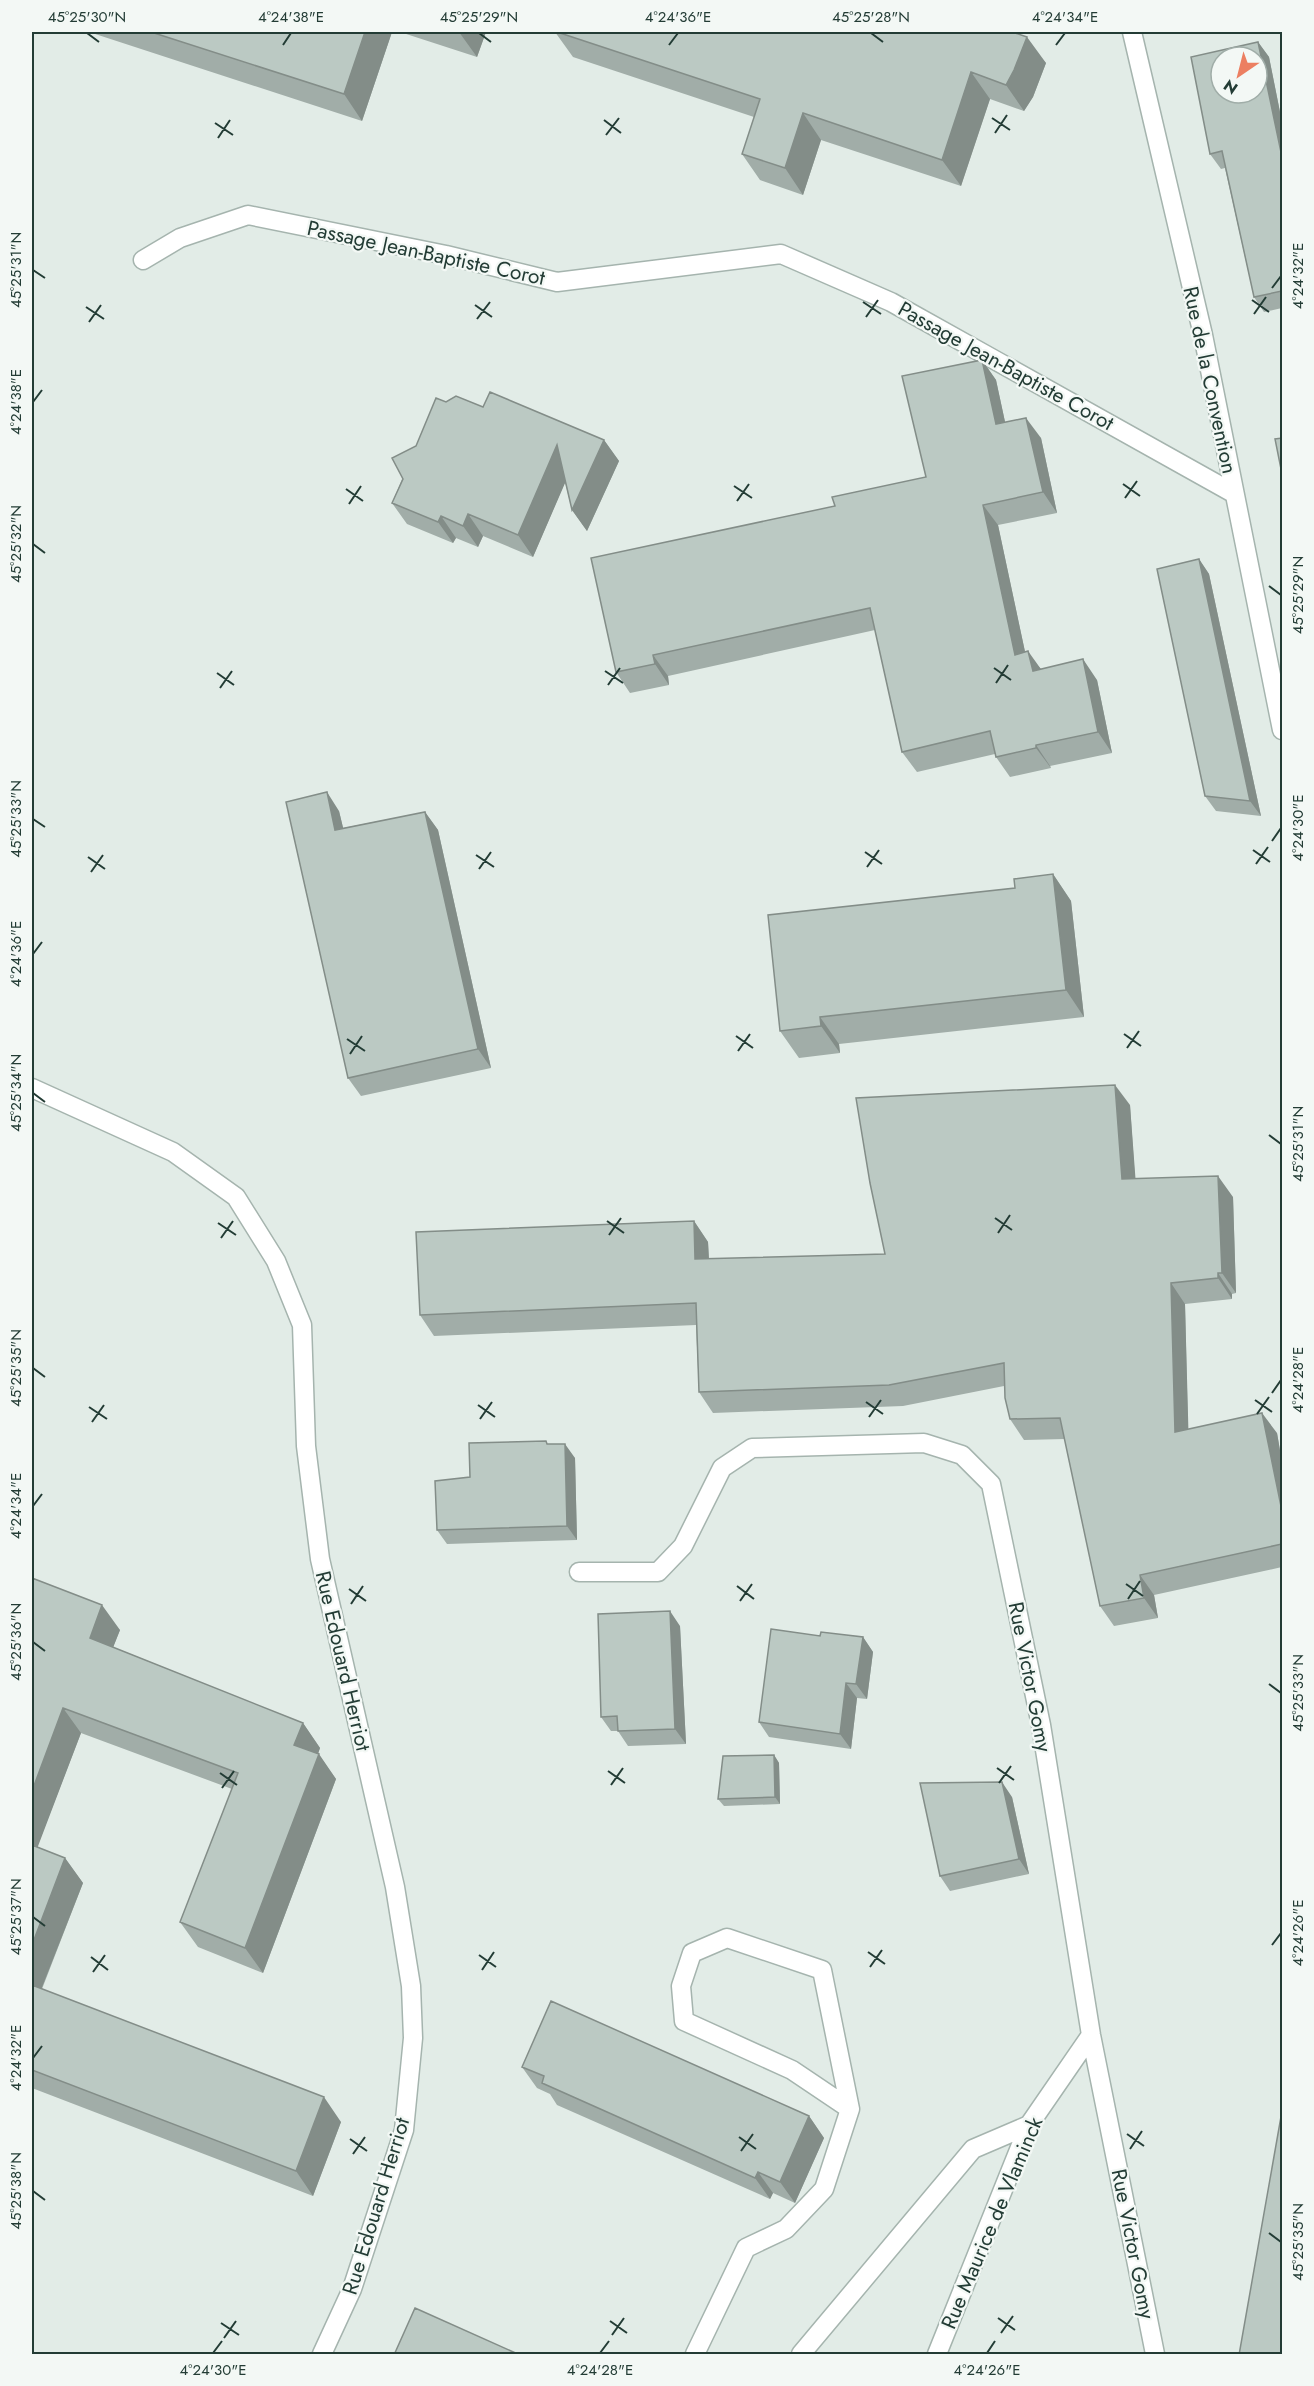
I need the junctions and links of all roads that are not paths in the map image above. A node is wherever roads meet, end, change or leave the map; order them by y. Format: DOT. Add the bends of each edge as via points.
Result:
graph roads {
  1 [pos="1132,32"];
  2 [pos="143,260"];
  3 [pos="1233,493"];
  4 [pos="1282,730"];
  5 [pos="32,1088"];
  6 [pos="579,1572"];
  7 [pos="1091,2035"];
  8 [pos="850,2109"];
  9 [pos="1029,2125"];
  10 [pos="322,2355"];
  11 [pos="695,2355"];
  12 [pos="801,2355"];
  13 [pos="937,2355"];
  14 [pos="1155,2355"];
  1 -- 3 [label="street, Rue de la Convention" via="1203,335"];
  2 -- 3 [label="street, Passage Jean-Baptiste Corot" via="180,238 248,215 557,282 781,254 891,302"];
  3 -- 4 [label="street, Rue de la Convention"];
  5 -- 10 [label="street, Rue Edouard Herriot" via="173,1152 236,1197 276,1261 302,1325 306,1446 320,1559 395,1887 411,1986 413,2038 404,2130 352,2289"];
  6 -- 7 [label="street, Rue Victor Gomy" via="658,1572 684,1546 722,1468 752,1448 924,1443 962,1455 991,1484 1041,1725"];
  7 -- 9 [label="street, Rue Maurice de Vlaminck"];
  7 -- 14 [label="street, Rue Victor Gomy"];
  8 -- 8 [label="street" via="792,2070 684,2021 681,1986 692,1953 727,1938 822,1970"];
  8 -- 11 [label="street" via="824,2189 786,2229 746,2248"];
  9 -- 12 [label="street" via="973,2148"];
  9 -- 13 [label="street, Rue Maurice de Vlaminck"];
}
